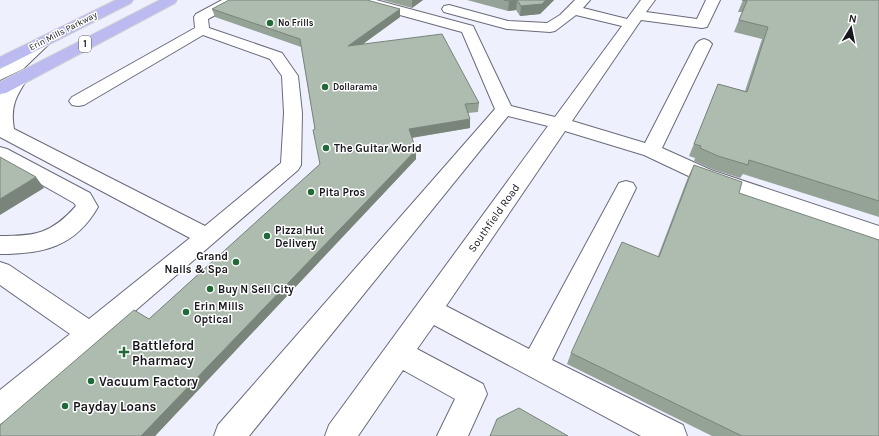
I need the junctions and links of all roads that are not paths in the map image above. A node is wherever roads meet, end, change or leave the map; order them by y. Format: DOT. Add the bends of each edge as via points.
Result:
graph roads {
  1 [pos="126,0"];
  2 [pos="170,0"];
  3 [pos="232,0"];
  4 [pos="361,0"];
  5 [pos="713,0"];
  6 [pos="578,5"];
  7 [pos="439,6"];
  8 [pos="639,13"];
  9 [pos="202,30"];
  10 [pos="44,41"];
  11 [pos="704,44"];
  12 [pos="0,63"];
  13 [pos="0,75"];
  14 [pos="20,78"];
  15 [pos="0,89"];
  16 [pos="78,101"];
  17 [pos="504,110"];
  18 [pos="561,124"];
  19 [pos="3,130"];
  20 [pos="651,151"];
  21 [pos="0,152"];
  22 [pos="626,188"];
  23 [pos="879,236"];
  24 [pos="207,237"];
  25 [pos="0,245"];
  26 [pos="0,272"];
  27 [pos="429,310"];
  28 [pos="90,334"];
  29 [pos="398,353"];
  30 [pos="535,366"];
  31 [pos="0,409"];
  32 [pos="230,436"];
  33 [pos="340,436"];
  34 [pos="452,436"];
  35 [pos="672,436"];
  1 -- 10 [label="main road, Erin Mills Parkway / 1"];
  2 -- 14 [label="main road, Erin Mills Parkway / 1"];
  3 -- 9 [label="street" via="201,17"];
  4 -- 17 [label="street" via="468,29"];
  5 -- 8 [label="street" via="702,24"];
  6 -- 7 [label="street" via="550,28 507,25"];
  6 -- 8 [label="street"];
  8 -- 18 [label="street, Southfield Road"];
  9 -- 16 [label="street"];
  9 -- 24 [label="street" via="276,56 290,76 293,113 291,165"];
  10 -- 12 [label="main road, Erin Mills Parkway / 1"];
  10 -- 13 [label="street" via="17,66"];
  11 -- 20 [label="street"];
  14 -- 15 [label="main road, Erin Mills Parkway / 1"];
  14 -- 19 [label="street" via="1,106"];
  17 -- 18 [label="street"];
  17 -- 32 [label="street"];
  18 -- 20 [label="street"];
  18 -- 27 [label="street, Southfield Road"];
  19 -- 24 [label="street"];
  20 -- 23 [label="street" via="704,175"];
  21 -- 25 [label="street" via="83,198 87,207 79,218 49,239 36,244"];
  22 -- 30 [label="street"];
  24 -- 28 [label="street"];
  26 -- 28 [label="street"];
  27 -- 29 [label="street, Southfield Road"];
  27 -- 30 [label="street"];
  28 -- 31 [label="street"];
  29 -- 33 [label="street, Southfield Road"];
  29 -- 34 [label="street" via="473,394"];
  30 -- 35 [label="street"];
}
